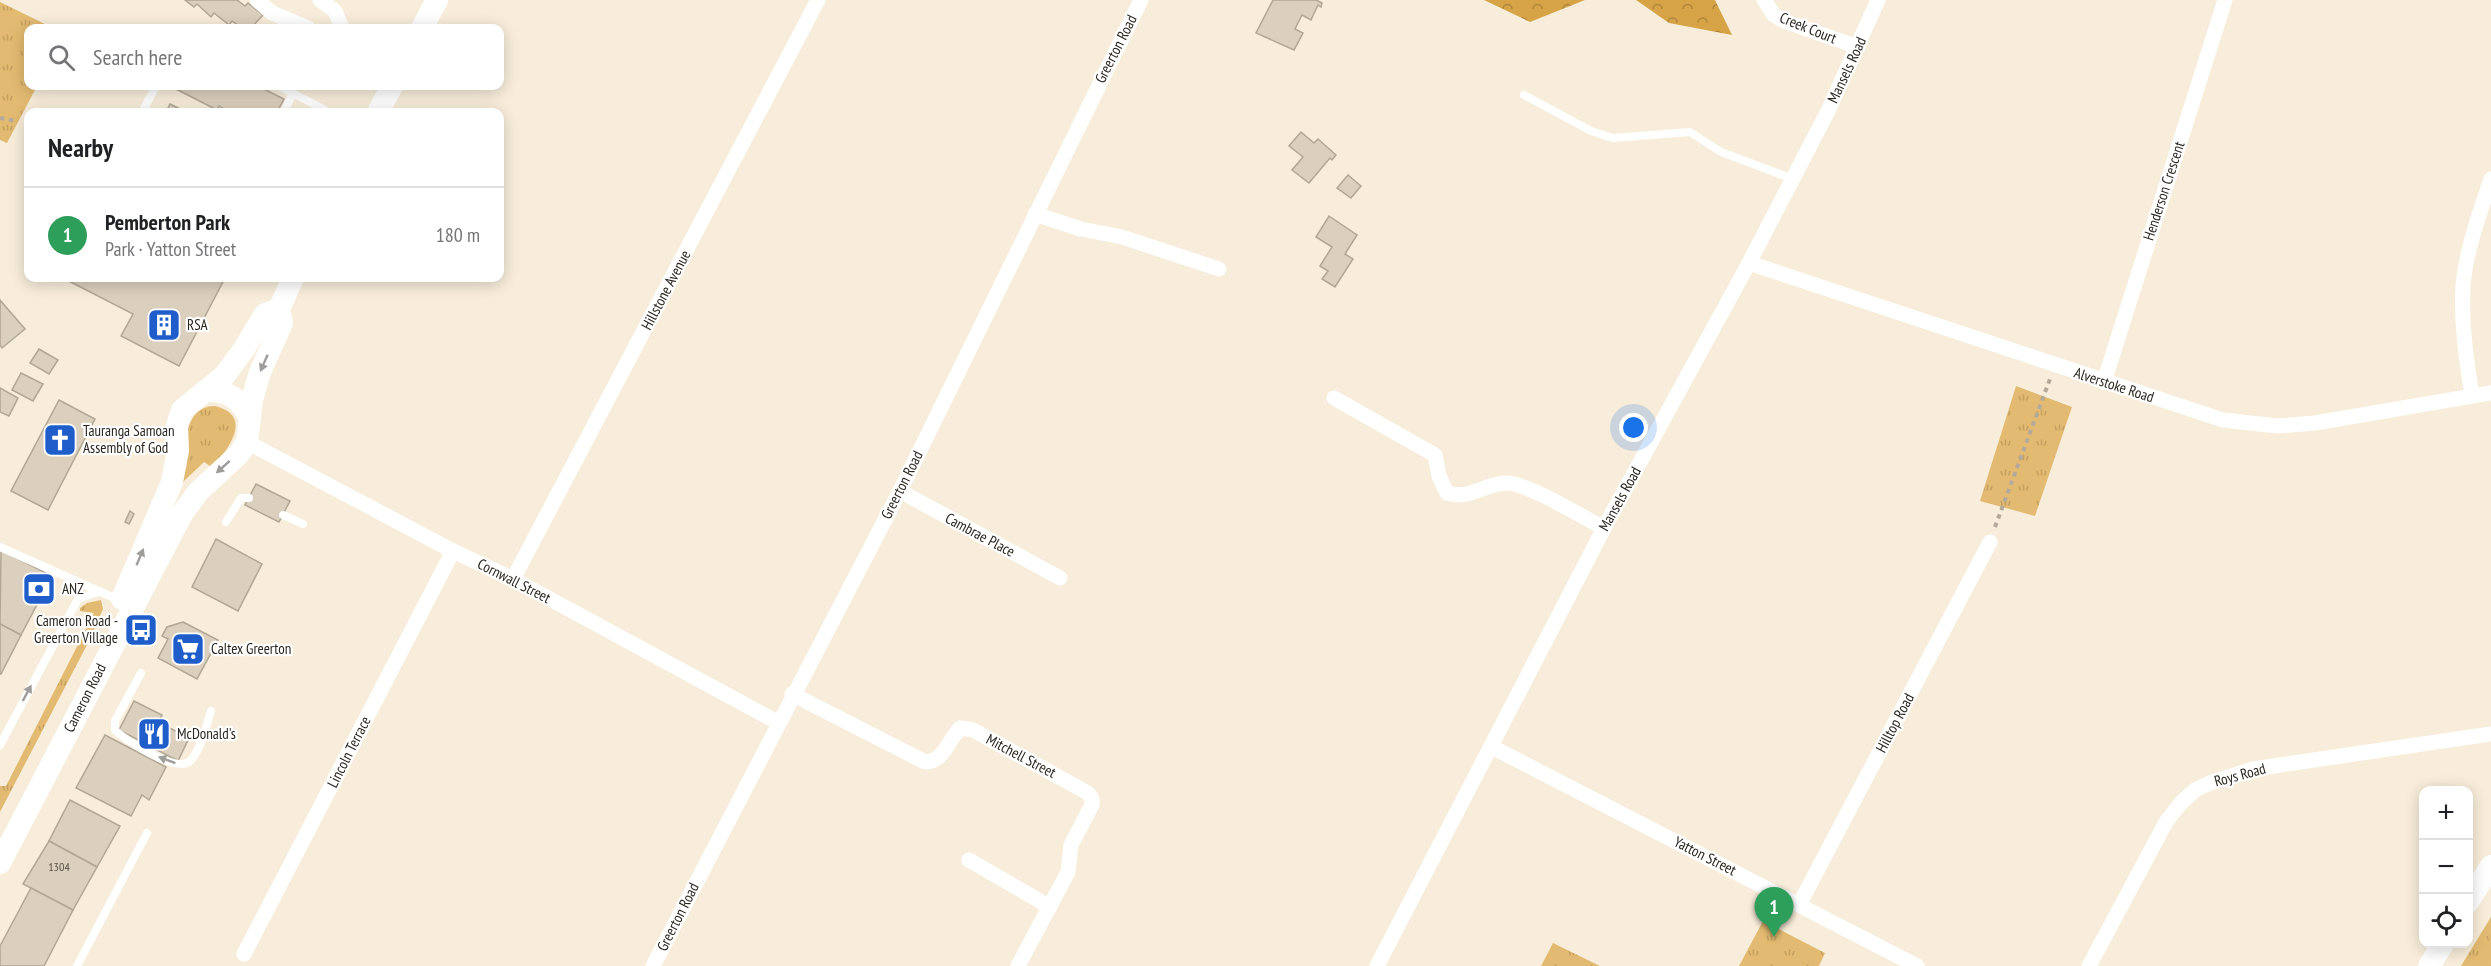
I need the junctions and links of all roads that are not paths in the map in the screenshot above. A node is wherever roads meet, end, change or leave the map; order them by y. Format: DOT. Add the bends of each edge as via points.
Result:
graph roads {
  1 [pos="257,0"];
  2 [pos="320,0"];
  3 [pos="437,0"];
  4 [pos="818,0"];
  5 [pos="1141,0"];
  6 [pos="1764,0"];
  7 [pos="1878,0"];
  8 [pos="2225,0"];
  9 [pos="299,24"];
  10 [pos="340,24"];
  11 [pos="424,24"];
  12 [pos="1858,47"];
  13 [pos="154,90"];
  14 [pos="287,90"];
  15 [pos="390,90"];
  16 [pos="293,93"];
  17 [pos="1524,95"];
  18 [pos="144,108"];
  19 [pos="286,108"];
  20 [pos="321,108"];
  21 [pos="380,108"];
  22 [pos="1792,179"];
  23 [pos="2491,179"];
  24 [pos="1035,214"];
  25 [pos="1749,263"];
  26 [pos="1219,269"];
  27 [pos="290,282"];
  28 [pos="279,309"];
  29 [pos="2104,382"];
  30 [pos="208,391"];
  31 [pos="2491,393"];
  32 [pos="2472,395"];
  33 [pos="1334,398"];
  34 [pos="250,419"];
  35 [pos="247,442"];
  36 [pos="900,492"];
  37 [pos="249,498"];
  38 [pos="283,514"];
  39 [pos="226,522"];
  40 [pos="303,524"];
  41 [pos="1604,528"];
  42 [pos="1990,542"];
  43 [pos="0,548"];
  44 [pos="453,551"];
  45 [pos="1060,578"];
  46 [pos="513,579"];
  47 [pos="100,591"];
  48 [pos="122,600"];
  49 [pos="141,673"];
  50 [pos="792,694"];
  51 [pos="211,711"];
  52 [pos="778,723"];
  53 [pos="2491,734"];
  54 [pos="0,745"];
  55 [pos="1492,747"];
  56 [pos="147,833"];
  57 [pos="0,834"];
  58 [pos="969,860"];
  59 [pos="0,863"];
  60 [pos="2491,866"];
  61 [pos="2473,895"];
  62 [pos="1799,905"];
  63 [pos="1050,907"];
  64 [pos="2440,948"];
  65 [pos="244,954"];
  66 [pos="77,966"];
  67 [pos="653,966"];
  68 [pos="1018,966"];
  69 [pos="1377,966"];
  70 [pos="1917,966"];
  71 [pos="2089,966"];
  72 [pos="2429,966"];
  1 -- 9 [label="street"];
  2 -- 10 [label="street" via="335,11"];
  3 -- 11 [label="main road"];
  4 -- 46 [label="street, Hillstone Avenue"];
  5 -- 24 [label="street, Greerton Road"];
  6 -- 12 [label="street, Creek Court" via="1774,15 1784,21"];
  7 -- 12 [label="street, Mansels Road"];
  8 -- 29 [label="street, Henderson Crescent"];
  12 -- 22 [label="street, Mansels Road"];
  13 -- 18 [label="lane"];
  14 -- 16 [label="lane"];
  15 -- 21 [label="main road"];
  16 -- 19 [label="lane"];
  16 -- 20 [label="lane"];
  17 -- 22 [label="lane" via="1591,131 1613,138 1690,132 1721,152"];
  22 -- 25 [label="street, Mansels Road"];
  23 -- 32 [label="street" via="2463,284 2464,343"];
  24 -- 26 [label="street"];
  24 -- 36 [label="street, Greerton Road"];
  25 -- 29 [label="street, Alverstoke Road"];
  25 -- 41 [label="street, Mansels Road"];
  27 -- 28 [label="main road, Cameron Road"];
  28 -- 30 [label="main road, Cameron Road" via="265,314 225,375"];
  28 -- 34 [label="main road, Cameron Road, one-way" via="282,323 260,372"];
  29 -- 32 [label="street, Alverstoke Road" via="2223,420 2278,426"];
  30 -- 34 [label="main road" via="232,395 243,403"];
  48 -- 30 [label="main road, Cameron Road, one-way" via="172,482 182,410"];
  31 -- 32 [label="street, Alverstoke Road"];
  33 -- 41 [label="street" via="1435,455 1447,493 1465,496 1494,485 1518,484"];
  34 -- 35 [label="main road, Cameron Road"];
  35 -- 44 [label="street, Cornwall Street"];
  35 -- 59 [label="main road, Cameron Road, one-way" via="182,514"];
  36 -- 45 [label="street, Cambrae Place"];
  36 -- 50 [label="street, Greerton Road"];
  37 -- 39 [label="lane" via="236,502"];
  38 -- 40 [label="lane"];
  41 -- 55 [label="street, Mansels Road"];
  42 -- 62 [label="street, Hilltop Road"];
  43 -- 47 [label="lane"];
  44 -- 46 [label="street, Cornwall Street"];
  44 -- 65 [label="street, Lincoln Terrace"];
  46 -- 52 [label="street, Cornwall Street"];
  47 -- 48 [label="lane"];
  54 -- 47 [label="lane, one-way" via="78,599"];
  48 -- 57 [label="main road, Cameron Road"];
  51 -- 49 [label="lane, one-way" via="190,761 183,764 163,759 115,730 115,721"];
  50 -- 52 [label="street, Greerton Road"];
  50 -- 63 [label="street, Mitchell Street" via="925,762 946,750 960,728 973,730 1088,794 1092,805 1071,845 1068,872"];
  52 -- 67 [label="street, Greerton Road"];
  53 -- 71 [label="street, Roys Road" via="2253,770 2195,790 2166,822"];
  55 -- 62 [label="street, Yatton Street"];
  55 -- 69 [label="street, Mansels Road"];
  56 -- 66 [label="lane"];
  58 -- 63 [label="street"];
  60 -- 61 [label="main road"];
  62 -- 70 [label="street, Yatton Street"];
  63 -- 68 [label="street, Mitchell Street"];
  64 -- 72 [label="main road"];
}
